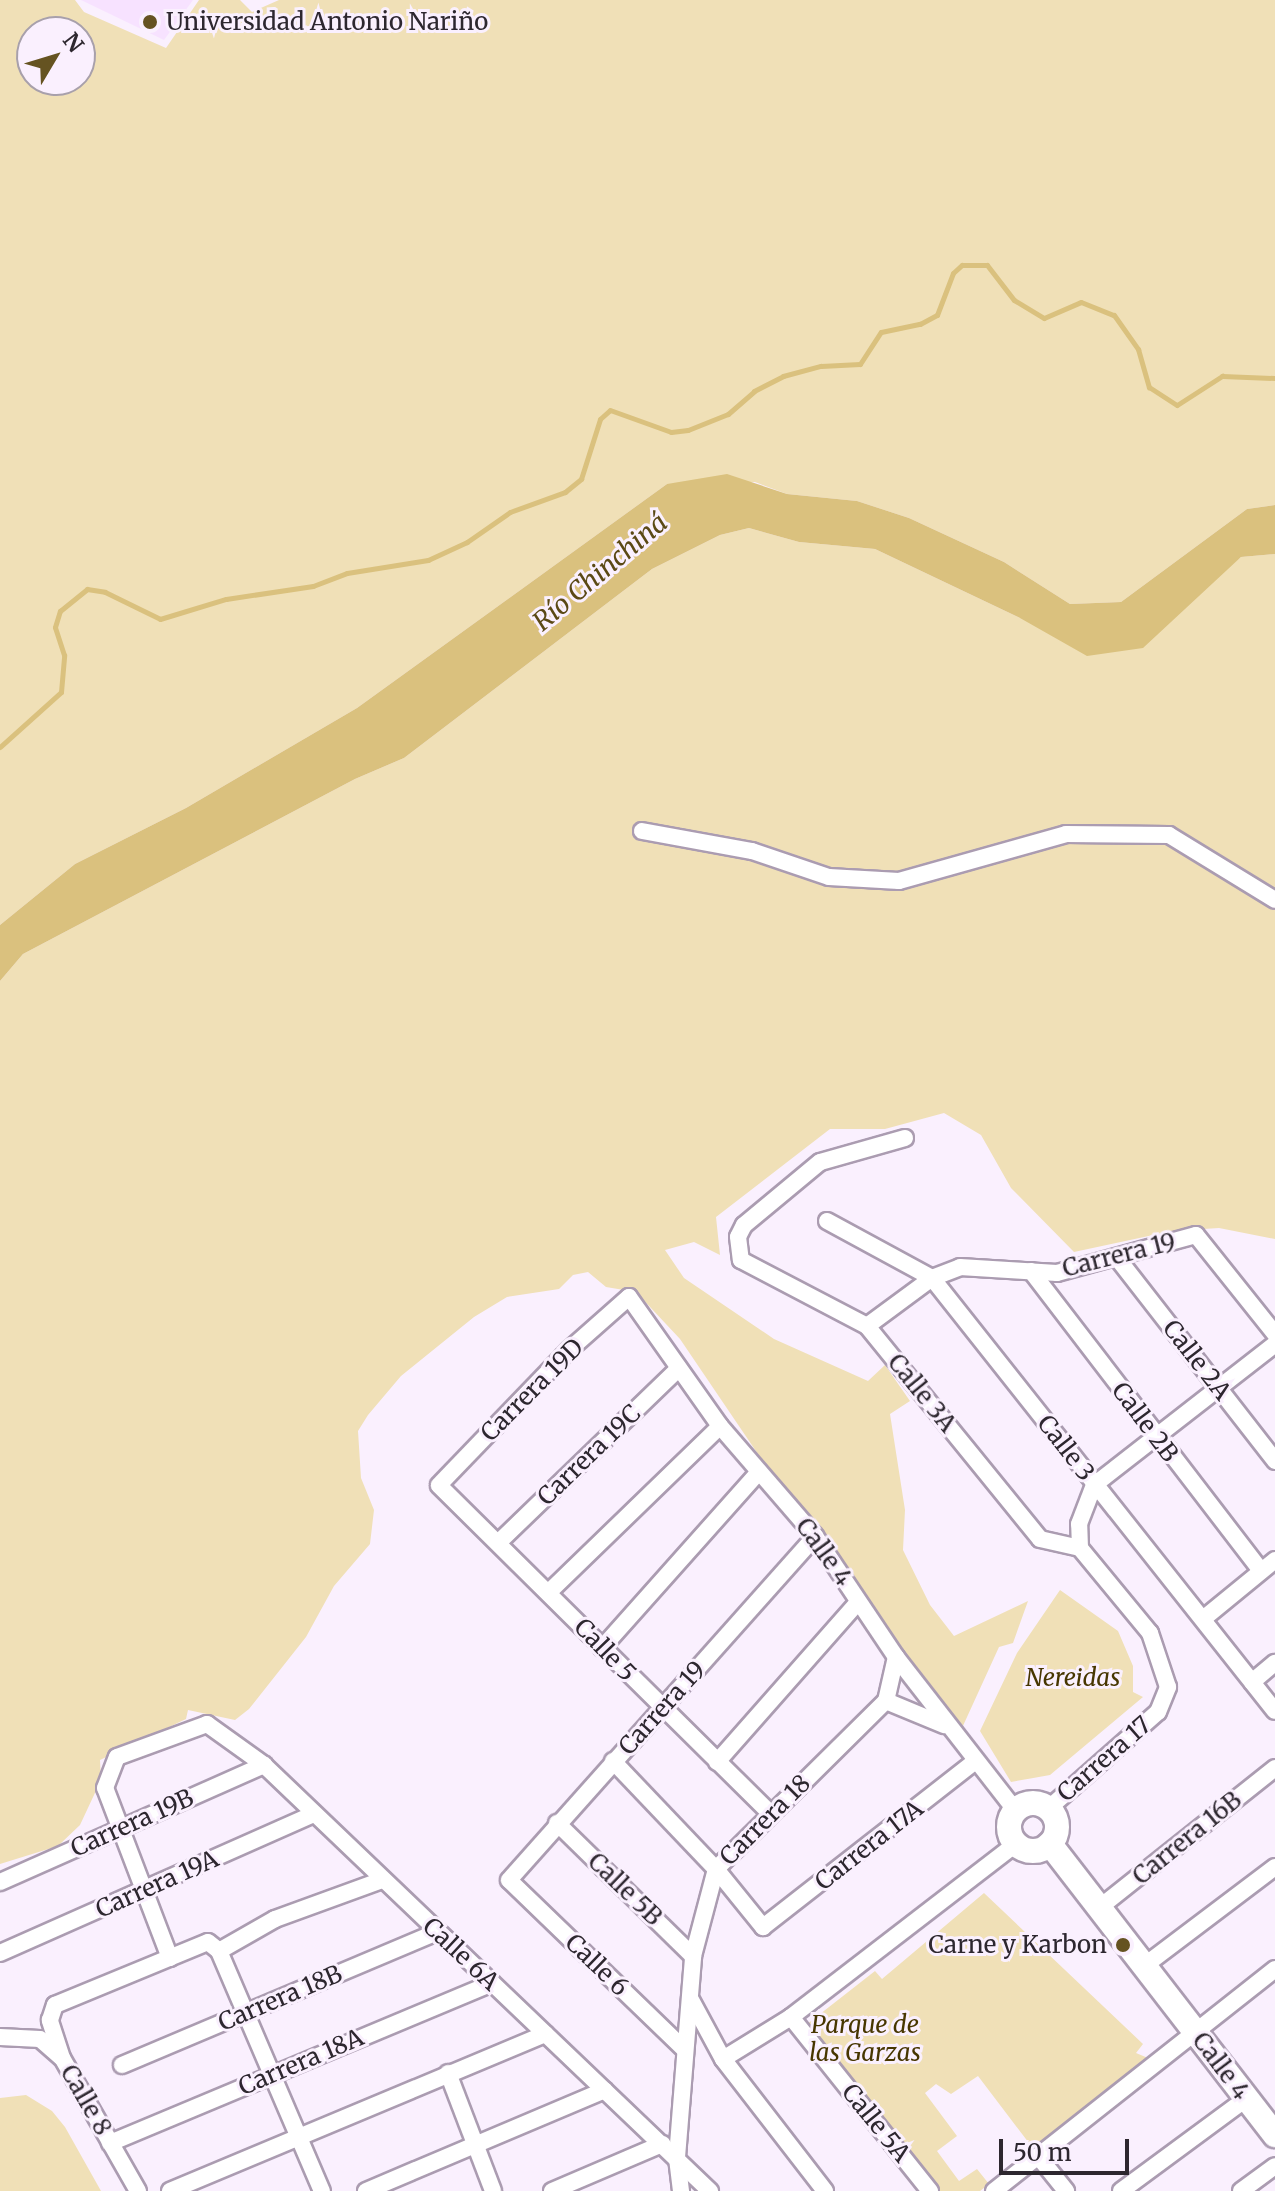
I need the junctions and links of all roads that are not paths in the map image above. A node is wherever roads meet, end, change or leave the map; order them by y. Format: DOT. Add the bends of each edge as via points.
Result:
graph roads {
  1 [pos="642,831"];
  2 [pos="1275,900"];
  3 [pos="905,1138"];
  4 [pos="827,1221"];
  5 [pos="1118,1259"];
  6 [pos="1031,1271"];
  7 [pos="932,1278"];
  8 [pos="629,1297"];
  9 [pos="867,1326"];
  10 [pos="1275,1334"];
  11 [pos="1275,1344"];
  12 [pos="679,1368"];
  13 [pos="1218,1386"];
  14 [pos="720,1426"];
  15 [pos="1155,1437"];
  16 [pos="1275,1461"];
  17 [pos="759,1472"];
  18 [pos="439,1485"];
  19 [pos="1094,1485"];
  20 [pos="815,1536"];
  21 [pos="499,1542"];
  22 [pos="1080,1548"];
  23 [pos="1275,1560"];
  24 [pos="1261,1571"];
  25 [pos="549,1592"];
  26 [pos="858,1602"];
  27 [pos="1203,1619"];
  28 [pos="602,1648"];
  29 [pos="896,1657"];
  30 [pos="1275,1663"];
  31 [pos="1252,1682"];
  32 [pos="886,1701"];
  33 [pos="663,1709"];
  34 [pos="1275,1711"];
  35 [pos="946,1725"];
  36 [pos="613,1761"];
  37 [pos="717,1762"];
  38 [pos="974,1762"];
  39 [pos="264,1765"];
  40 [pos="1275,1768"];
  41 [pos="1049,1808"];
  42 [pos="1015,1810"];
  43 [pos="313,1814"];
  44 [pos="771,1814"];
  45 [pos="557,1823"];
  46 [pos="116,1828"];
  47 [pos="1016,1844"];
  48 [pos="1050,1844"];
  49 [pos="1275,1867"];
  50 [pos="716,1869"];
  51 [pos="382,1880"];
  52 [pos="509,1880"];
  53 [pos="0,1882"];
  54 [pos="141,1891"];
  55 [pos="1099,1908"];
  56 [pos="437,1932"];
  57 [pos="219,1951"];
  58 [pos="0,1953"];
  59 [pos="693,1956"];
  60 [pos="170,1958"];
  61 [pos="1144,1966"];
  62 [pos="1272,1978"];
  63 [pos="492,1983"];
  64 [pos="690,1998"];
  65 [pos="246,2011"];
  66 [pos="791,2017"];
  67 [pos="1195,2032"];
  68 [pos="546,2034"];
  69 [pos="0,2037"];
  70 [pos="684,2049"];
  71 [pos="62,2058"];
  72 [pos="723,2059"];
  73 [pos="122,2065"];
  74 [pos="448,2073"];
  75 [pos="272,2074"];
  76 [pos="605,2090"];
  77 [pos="1246,2099"];
  78 [pos="1275,2135"];
  79 [pos="298,2136"];
  80 [pos="110,2143"];
  81 [pos="475,2143"];
  82 [pos="662,2144"];
  83 [pos="1038,2156"];
  84 [pos="677,2157"];
  85 [pos="1275,2166"];
  86 [pos="138,2191"];
  87 [pos="170,2191"];
  88 [pos="322,2191"];
  89 [pos="366,2191"];
  90 [pos="493,2191"];
  91 [pos="552,2191"];
  92 [pos="681,2191"];
  93 [pos="710,2191"];
  94 [pos="825,2191"];
  95 [pos="930,2191"];
  96 [pos="994,2191"];
  97 [pos="1066,2191"];
  98 [pos="1121,2191"];
  99 [pos="1241,2191"];
  1 -- 2 [label="street" via="752,851 829,877 899,881 1066,834 1169,835"];
  3 -- 9 [label="street, Calle 3A" via="820,1162 744,1225 738,1237 741,1260"];
  4 -- 7 [label="street, Calle 3"];
  5 -- 6 [label="street, Carrera 19" via="1084,1269"];
  5 -- 10 [label="street, Carrera 19" via="1196,1235"];
  5 -- 13 [label="street, Calle 2A"];
  6 -- 7 [label="street, Carrera 19" via="977,1264"];
  6 -- 15 [label="street, Calle 2B"];
  7 -- 9 [label="street, Carrera 19"];
  7 -- 19 [label="street, Calle 3"];
  8 -- 12 [label="street, Calle 4"];
  8 -- 18 [label="street, Carrera 19D" via="569,1350"];
  9 -- 22 [label="street, Calle 3A" via="1040,1539"];
  11 -- 13 [label="street"];
  12 -- 14 [label="street, Calle 4"];
  12 -- 21 [label="street, Carrera 19C"];
  13 -- 15 [label="street"];
  13 -- 16 [label="street, Calle 2A"];
  14 -- 17 [label="street, Calle 4"];
  14 -- 25 [label="street"];
  15 -- 19 [label="street"];
  15 -- 24 [label="street, Calle 2B"];
  17 -- 20 [label="street, Calle 4"];
  17 -- 28 [label="street"];
  18 -- 21 [label="street, Calle 5"];
  19 -- 22 [label="street" via="1079,1524"];
  19 -- 27 [label="street, Calle 3"];
  20 -- 26 [label="street, Calle 4"];
  20 -- 33 [label="street, Carrera 19"];
  21 -- 25 [label="street, Calle 5"];
  22 -- 41 [label="street, Carrera 17" via="1150,1633 1168,1687 1158,1712"];
  23 -- 24 [label="street"];
  24 -- 27 [label="street"];
  25 -- 28 [label="street, Calle 5"];
  26 -- 29 [label="street, Calle 4"];
  26 -- 37 [label="street"];
  27 -- 31 [label="street, Calle 3"];
  28 -- 33 [label="street, Calle 5"];
  29 -- 32 [label="street"];
  29 -- 35 [label="street, Calle 4"];
  30 -- 31 [label="street"];
  31 -- 34 [label="street, Calle 3"];
  32 -- 35 [label="street"];
  32 -- 44 [label="street, Carrera 18"];
  33 -- 36 [label="street, Carrera 19"];
  33 -- 37 [label="street, Calle 5"];
  35 -- 38 [label="street, Calle 4"];
  36 -- 45 [label="street, Carrera 19"];
  36 -- 50 [label="street"];
  37 -- 44 [label="street, Calle 5"];
  38 -- 42 [label="street, Calle 4"];
  38 -- 50 [label="street, Carrera 17A" via="763,1927"];
  39 -- 43 [label="street, Calle 6A"];
  39 -- 46 [label="street, Carrera 19B"];
  39 -- 46 [label="street, Calle 6A" via="207,1724 117,1757 105,1788"];
  40 -- 55 [label="street, Carrera 16B"];
  41 -- 42 [label="main road" via="1028,1803"];
  41 -- 48 [label="main road" via="1057,1823"];
  42 -- 47 [label="main road" via="1009,1830"];
  43 -- 51 [label="street, Calle 6A"];
  43 -- 54 [label="street, Carrera 19A"];
  44 -- 50 [label="street, Carrera 18"];
  45 -- 52 [label="street, Carrera 19"];
  45 -- 59 [label="street, Calle 5B"];
  46 -- 53 [label="street, Carrera 19B"];
  46 -- 54 [label="street"];
  47 -- 48 [label="main road" via="1033,1851"];
  47 -- 66 [label="street"];
  48 -- 55 [label="main road, Calle 4"];
  49 -- 61 [label="street"];
  50 -- 59 [label="street, Carrera 18"];
  51 -- 56 [label="street, Calle 6A"];
  51 -- 57 [label="street" via="275,1919"];
  52 -- 70 [label="street, Calle 6"];
  54 -- 58 [label="street, Carrera 19A"];
  54 -- 60 [label="street"];
  55 -- 61 [label="main road, Calle 4"];
  56 -- 63 [label="street, Calle 6A"];
  56 -- 65 [label="street, Carrera 18B"];
  57 -- 60 [label="street" via="208,1942"];
  57 -- 65 [label="street"];
  59 -- 64 [label="street, Carrera 18"];
  60 -- 71 [label="street, Calle 8" via="55,2005 50,2020"];
  61 -- 67 [label="main road, Calle 4"];
  62 -- 67 [label="street"];
  63 -- 68 [label="street, Calle 6A"];
  63 -- 75 [label="street, Carrera 18A"];
  64 -- 70 [label="street, Carrera 18"];
  64 -- 72 [label="street"];
  65 -- 73 [label="street, Carrera 18B"];
  65 -- 75 [label="street"];
  66 -- 72 [label="street"];
  66 -- 95 [label="street, Calle 5A"];
  67 -- 77 [label="main road, Calle 4"];
  67 -- 83 [label="street"];
  68 -- 74 [label="street"];
  68 -- 76 [label="street, Calle 6A"];
  69 -- 71 [label="street" via="40,2039"];
  70 -- 84 [label="street, Carrera 18"];
  71 -- 80 [label="street, Calle 8"];
  72 -- 94 [label="street"];
  74 -- 79 [label="street"];
  74 -- 81 [label="street"];
  75 -- 79 [label="street"];
  75 -- 80 [label="street, Carrera 18A"];
  76 -- 81 [label="street"];
  76 -- 82 [label="street, Calle 6A"];
  77 -- 78 [label="main road, Calle 4"];
  77 -- 98 [label="street"];
  79 -- 87 [label="street"];
  79 -- 88 [label="street"];
  80 -- 86 [label="street, Calle 8"];
  81 -- 89 [label="street"];
  81 -- 90 [label="street"];
  82 -- 84 [label="street, Calle 6A"];
  82 -- 91 [label="street"];
  83 -- 96 [label="street"];
  83 -- 97 [label="street"];
  84 -- 92 [label="street, Carrera 18"];
  84 -- 93 [label="street, Calle 6A"];
  85 -- 99 [label="street"];
}
